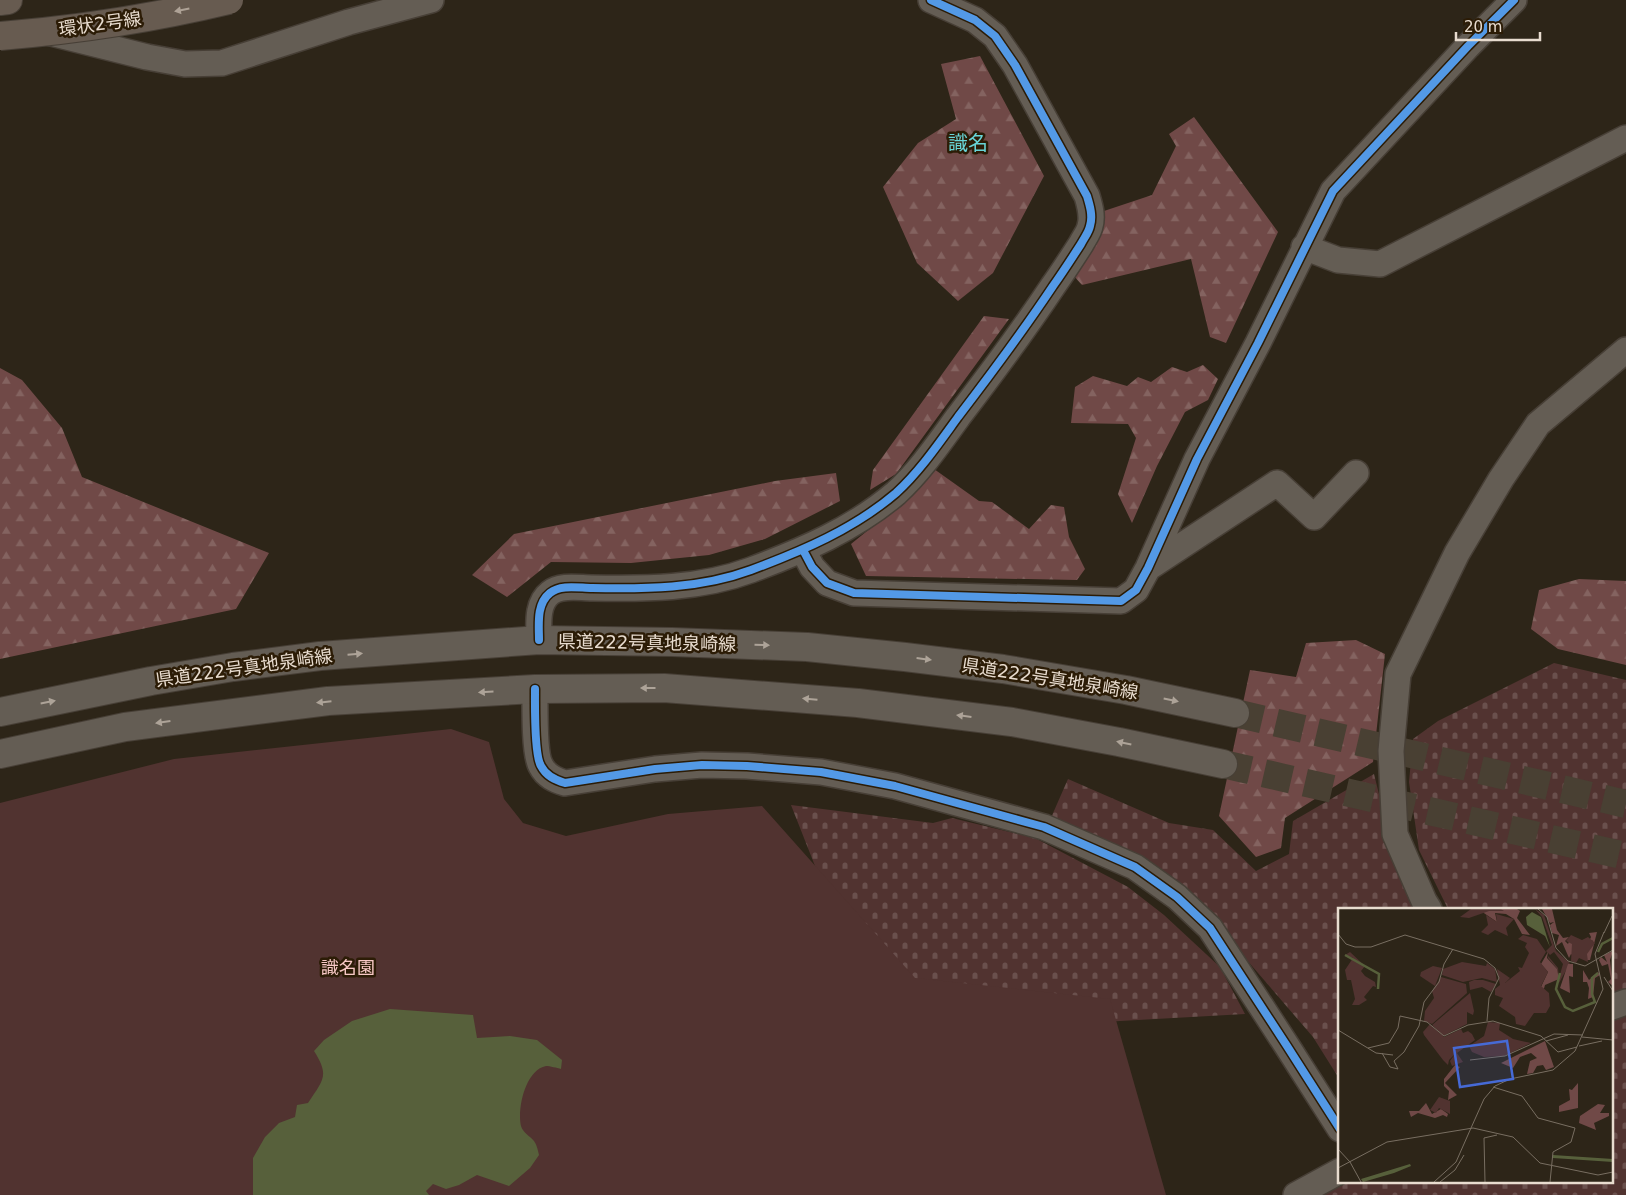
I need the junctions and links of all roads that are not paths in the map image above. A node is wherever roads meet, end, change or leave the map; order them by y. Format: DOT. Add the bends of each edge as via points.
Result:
graph roads {
  1 [pos="8,0"];
  2 [pos="229,0"];
  3 [pos="431,0"];
  4 [pos="931,0"];
  5 [pos="1514,0"];
  6 [pos="0,1"];
  7 [pos="0,23"];
  8 [pos="0,36"];
  9 [pos="1626,138"];
  10 [pos="1304,247"];
  11 [pos="1626,350"];
  12 [pos="1356,473"];
  13 [pos="803,550"];
  14 [pos="1148,568"];
  15 [pos="539,640"];
  16 [pos="535,689"];
  17 [pos="0,712"];
  18 [pos="1235,713"];
  19 [pos="0,754"];
  20 [pos="1223,764"];
  21 [pos="1428,908"];
  22 [pos="1626,1002"];
  23 [pos="1614,1006"];
  24 [pos="1338,1126"];
  25 [pos="1338,1171"];
  26 [pos="1296,1195"];
  1 -- 6 [label="main road"];
  2 -- 8 [label="main road, 環状2号線, one-way, bridge" via="84,27"];
  3 -- 7 [label="street" via="349,22 222,63 166,61"];
  4 -- 13 [label="street" via="975,20 995,36 1008,53 1087,196 1092,218 1090,228 1028,322 915,473 870,513"];
  5 -- 10 [label="street" via="1333,191"];
  9 -- 10 [label="street" via="1380,264 1338,260"];
  10 -- 14 [label="street" via="1198,459"];
  11 -- 21 [label="street" via="1538,424 1501,478 1457,553 1398,674 1390,751 1396,834"];
  12 -- 14 [label="street" via="1314,517 1277,483"];
  13 -- 14 [label="street" via="812,567 827,583 854,593 1121,601 1136,590"];
  13 -- 15 [label="street" via="748,571 705,582 642,589 559,588 545,597 541,604"];
  17 -- 15 [label="main road, 県道222号真地泉崎線, one-way" via="233,667 320,656"];
  15 -- 18 [label="main road, 県道222号真地泉崎線, one-way" via="807,647 906,657 1040,675"];
  16 -- 19 [label="main road, one-way" via="328,701 125,727"];
  20 -- 16 [label="main road, one-way" via="1012,722 908,708 664,688"];
  16 -- 24 [label="street" via="540,765 554,780 565,783 702,765 822,772 895,786 1044,827 1135,867 1178,897 1210,928"];
  22 -- 23 [label="street"];
  25 -- 26 [label="street"];
}
